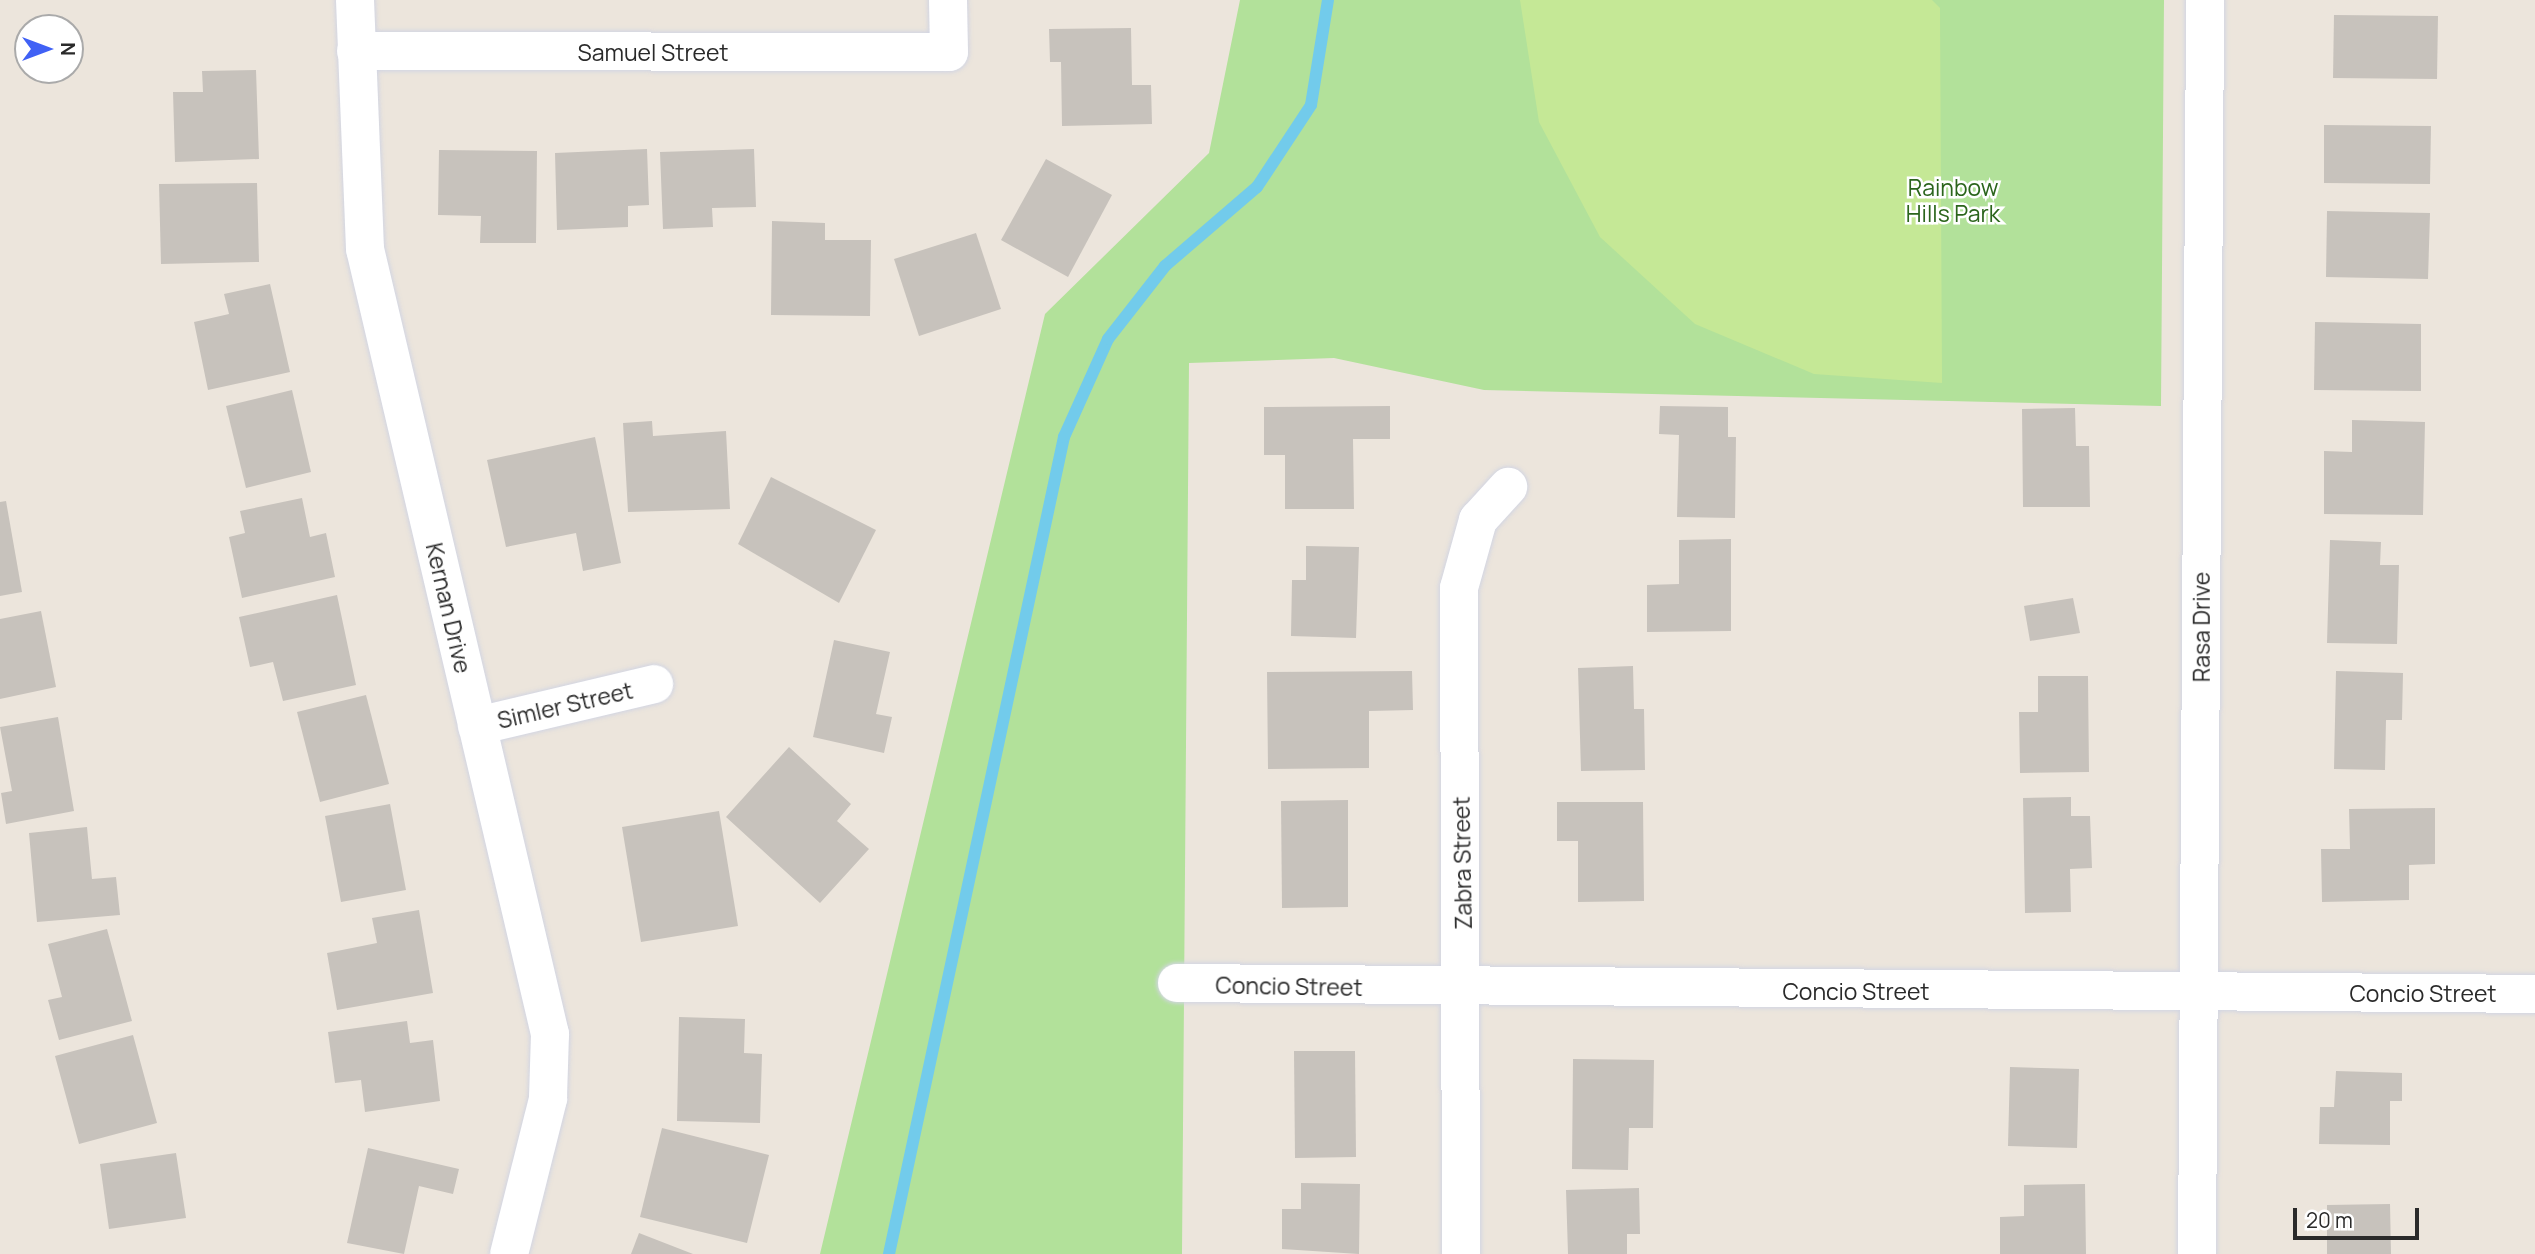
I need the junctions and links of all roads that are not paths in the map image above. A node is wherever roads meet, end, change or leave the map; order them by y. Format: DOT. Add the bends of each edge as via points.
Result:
graph roads {
  1 [pos="355,0"];
  2 [pos="948,0"];
  3 [pos="2205,0"];
  4 [pos="356,51"];
  5 [pos="1508,487"];
  6 [pos="653,684"];
  7 [pos="477,726"];
  8 [pos="1177,983"];
  9 [pos="1463,989"];
  10 [pos="2197,992"];
  11 [pos="2535,993"];
  12 [pos="509,1254"];
  13 [pos="1461,1254"];
  14 [pos="2197,1254"];
  1 -- 4 [label="street, Kernan Drive"];
  2 -- 4 [label="street, Samuel Street" via="949,52"];
  3 -- 10 [label="street, Rasa Drive"];
  4 -- 7 [label="street, Kernan Drive" via="365,249"];
  5 -- 9 [label="street, Zabra Street" via="1478,520 1459,589"];
  6 -- 7 [label="street, Simler Street"];
  7 -- 12 [label="street, Kernan Drive" via="552,1056 523,1212"];
  8 -- 9 [label="street, Concio Street"];
  9 -- 10 [label="street, Concio Street"];
  9 -- 13 [label="street, Zabra Street"];
  10 -- 11 [label="street, Concio Street"];
  10 -- 14 [label="street, Rasa Drive"];
}
